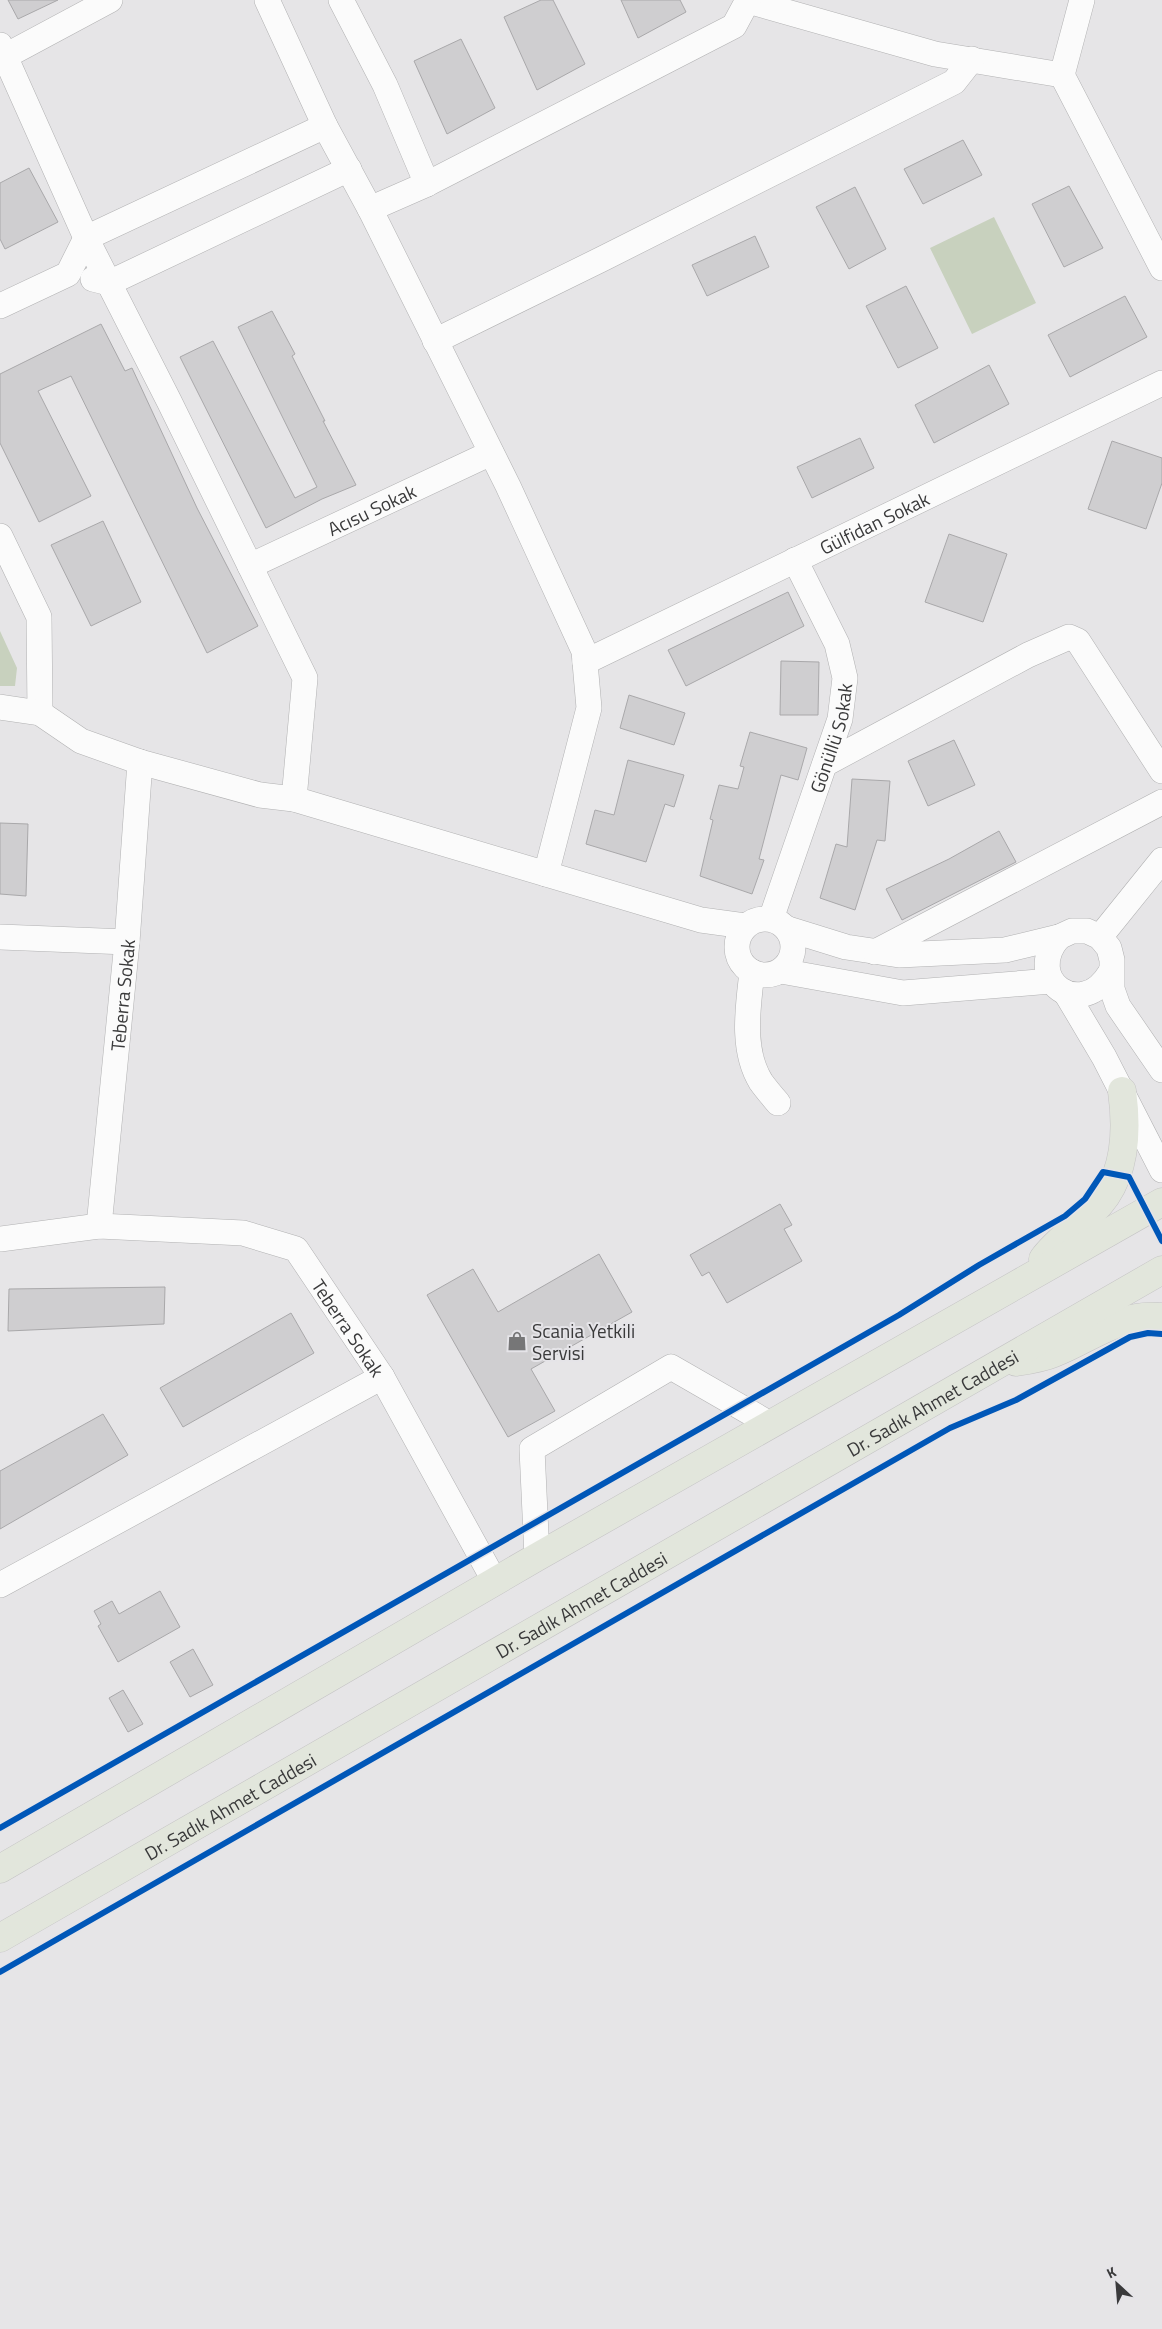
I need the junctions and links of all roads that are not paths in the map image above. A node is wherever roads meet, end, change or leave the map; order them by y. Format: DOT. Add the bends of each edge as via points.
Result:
graph roads {
  1 [pos="110,0"];
  2 [pos="267,0"];
  3 [pos="341,0"];
  4 [pos="1082,0"];
  5 [pos="748,1"];
  6 [pos="2,53"];
  7 [pos="972,59"];
  8 [pos="1062,75"];
  9 [pos="326,126"];
  10 [pos="349,170"];
  11 [pos="427,184"];
  12 [pos="370,209"];
  13 [pos="86,238"];
  14 [pos="1162,268"];
  15 [pos="68,274"];
  16 [pos="110,283"];
  17 [pos="0,306"];
  18 [pos="435,340"];
  19 [pos="1162,383"];
  20 [pos="491,453"];
  21 [pos="0,536"];
  22 [pos="795,560"];
  23 [pos="250,566"];
  24 [pos="585,662"];
  25 [pos="0,708"];
  26 [pos="40,713"];
  27 [pos="140,762"];
  28 [pos="825,764"];
  29 [pos="1162,771"];
  30 [pos="294,799"];
  31 [pos="1162,802"];
  32 [pos="1162,860"];
  33 [pos="546,874"];
  34 [pos="780,924"];
  35 [pos="0,937"];
  36 [pos="741,937"];
  37 [pos="1059,937"];
  38 [pos="1100,937"];
  39 [pos="127,942"];
  40 [pos="875,952"];
  41 [pos="781,971"];
  42 [pos="752,972"];
  43 [pos="1110,973"];
  44 [pos="1059,987"];
  45 [pos="1162,1070"];
  46 [pos="1122,1091"];
  47 [pos="778,1103"];
  48 [pos="1162,1170"];
  49 [pos="1162,1202"];
  50 [pos="99,1226"];
  51 [pos="0,1239"];
  52 [pos="1162,1270"];
  53 [pos="1030,1276"];
  54 [pos="1162,1317"];
  55 [pos="995,1364"];
  56 [pos="382,1377"];
  57 [pos="770,1424"];
  58 [pos="538,1557"];
  59 [pos="495,1582"];
  60 [pos="0,1586"];
  61 [pos="0,1869"];
  62 [pos="0,1938"];
  1 -- 6 [label="street"];
  2 -- 9 [label="street"];
  3 -- 11 [label="street" via="385,85"];
  4 -- 8 [label="street"];
  5 -- 7 [label="street" via="935,54"];
  5 -- 11 [label="street" via="734,26"];
  6 -- 13 [label="street"];
  7 -- 8 [label="street"];
  7 -- 18 [label="street" via="954,82"];
  8 -- 14 [label="street"];
  9 -- 10 [label="street"];
  9 -- 13 [label="street"];
  10 -- 12 [label="street"];
  10 -- 16 [label="street"];
  11 -- 12 [label="street"];
  12 -- 18 [label="street"];
  13 -- 15 [label="street"];
  13 -- 16 [label="street"];
  15 -- 16 [label="street"];
  15 -- 17 [label="street"];
  16 -- 23 [label="street"];
  18 -- 20 [label="street"];
  19 -- 22 [label="street, Gülfidan Sokak"];
  20 -- 23 [label="street, Acısu Sokak"];
  20 -- 24 [label="street" via="556,587 584,651"];
  21 -- 26 [label="street" via="39,616"];
  22 -- 24 [label="street, Gülfidan Sokak"];
  22 -- 28 [label="street, Gönüllü Sokak" via="837,644 845,678 840,719"];
  23 -- 30 [label="street" via="304,678"];
  24 -- 33 [label="street" via="589,708"];
  25 -- 26 [label="street"];
  26 -- 27 [label="street" via="81,741"];
  27 -- 30 [label="street" via="260,796"];
  27 -- 39 [label="street, Teberra Sokak"];
  28 -- 29 [label="street" via="1028,655 1069,638 1078,641"];
  28 -- 34 [label="street, Gönüllü Sokak"];
  30 -- 33 [label="street"];
  31 -- 40 [label="street"];
  32 -- 38 [label="street"];
  33 -- 36 [label="street" via="701,920"];
  34 -- 36 [label="street" via="754,920"];
  34 -- 40 [label="street" via="846,948"];
  34 -- 41 [label="street" via="794,943 793,953"];
  35 -- 39 [label="street"];
  36 -- 42 [label="street" via="738,956"];
  37 -- 38 [label="street" via="1072,931 1087,931"];
  37 -- 40 [label="street" via="1005,950 899,955"];
  37 -- 44 [label="street" via="1047,958 1047,970"];
  38 -- 43 [label="street" via="1112,960"];
  39 -- 50 [label="street, Teberra Sokak"];
  41 -- 42 [label="street" via="761,975"];
  41 -- 44 [label="street" via="903,993"];
  42 -- 47 [label="street" via="746,1019 752,1059 760,1081"];
  43 -- 44 [label="street" via="1104,985 1093,993 1079,996"];
  43 -- 45 [label="street" via="1118,1006"];
  44 -- 46 [label="street"];
  46 -- 48 [label="street"];
  46 -- 53 [label="main road" via="1124,1146 1113,1186 1094,1211 1062,1238"];
  49 -- 53 [label="main road"];
  50 -- 51 [label="street, Teberra Sokak"];
  50 -- 56 [label="street, Teberra Sokak" via="243,1233 296,1249"];
  52 -- 55 [label="main road, Dr. Sadık Ahmet Caddesi"];
  53 -- 57 [label="main road"];
  54 -- 55 [label="main road" via="1132,1317 1053,1354"];
  55 -- 62 [label="main road, Dr. Sadık Ahmet Caddesi"];
  56 -- 59 [label="street, Teberra Sokak"];
  56 -- 60 [label="street"];
  57 -- 58 [label="main road"];
  57 -- 58 [label="street" via="671,1367 532,1449"];
  58 -- 59 [label="main road"];
  59 -- 61 [label="main road"];
}
